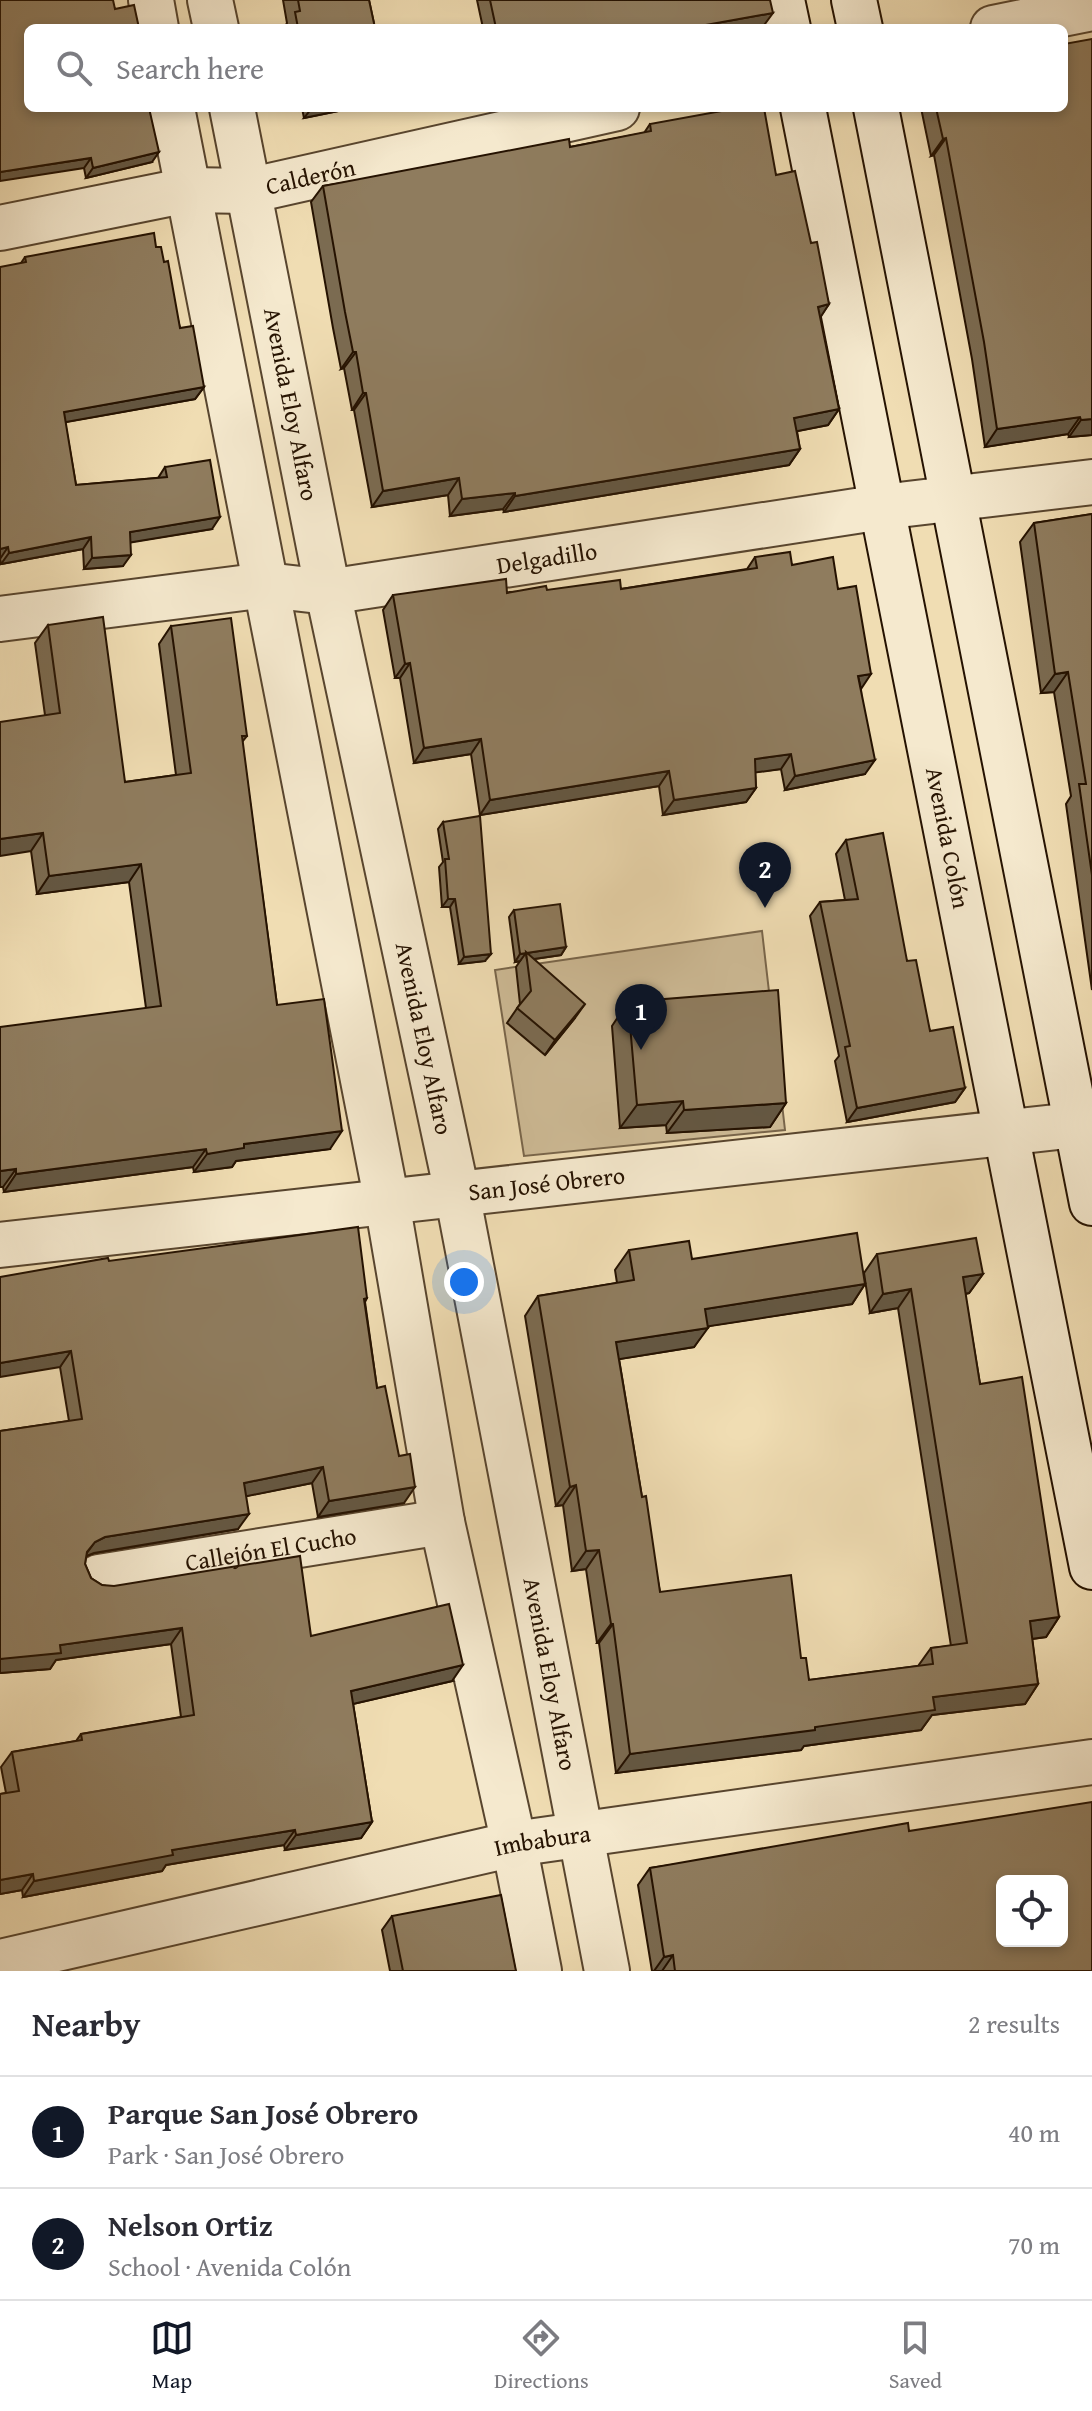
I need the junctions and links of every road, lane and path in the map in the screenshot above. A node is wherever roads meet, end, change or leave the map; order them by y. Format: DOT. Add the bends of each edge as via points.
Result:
graph roads {
  1 [pos="151,0"];
  2 [pos="210,0"];
  3 [pos="782,0"];
  4 [pos="854,0"];
  5 [pos="1092,8"];
  6 [pos="155,24"];
  7 [pos="215,24"];
  8 [pos="787,24"];
  9 [pos="859,24"];
  10 [pos="1013,24"];
  11 [pos="173,112"];
  12 [pos="233,112"];
  13 [pos="599,112"];
  14 [pos="804,112"];
  15 [pos="877,112"];
  16 [pos="188,190"];
  17 [pos="248,191"];
  18 [pos="0,228"];
  19 [pos="1092,482"];
  20 [pos="953,499"];
  21 [pos="882,507"];
  22 [pos="266,585"];
  23 [pos="328,592"];
  24 [pos="0,619"];
  25 [pos="1084,1124"];
  26 [pos="1006,1133"];
  27 [pos="457,1193"];
  28 [pos="387,1202"];
  29 [pos="1092,1203"];
  30 [pos="0,1245"];
  31 [pos="442,1522"];
  32 [pos="1092,1567"];
  33 [pos="99,1577"];
  34 [pos="1092,1762"];
  35 [pos="581,1836"];
  36 [pos="514,1844"];
  37 [pos="0,1962"];
  38 [pos="539,1971"];
  39 [pos="607,1971"];
  1 -- 6 [label="street"];
  2 -- 7 [label="street"];
  3 -- 8 [label="street"];
  4 -- 9 [label="street"];
  5 -- 10 [label="street"];
  11 -- 16 [label="street"];
  12 -- 17 [label="street, Avenida Eloy Alfaro"];
  13 -- 17 [label="street, Calderón"];
  14 -- 21 [label="street, Avenida Colón"];
  15 -- 20 [label="street"];
  16 -- 17 [label="street, Calderón"];
  16 -- 18 [label="street, Calderón"];
  16 -- 22 [label="street"];
  17 -- 23 [label="street, Avenida Eloy Alfaro"];
  19 -- 20 [label="street, Delgadillo"];
  20 -- 21 [label="street, Delgadillo"];
  20 -- 25 [label="street"];
  21 -- 23 [label="street, Delgadillo"];
  21 -- 26 [label="street, Avenida Colón"];
  22 -- 23 [label="street, Delgadillo"];
  22 -- 24 [label="street, Delgadillo"];
  22 -- 28 [label="street"];
  23 -- 27 [label="street, Avenida Eloy Alfaro"];
  25 -- 26 [label="street, San José Obrero"];
  25 -- 29 [label="street"];
  26 -- 27 [label="street, San José Obrero"];
  26 -- 32 [label="street, Avenida Colón"];
  27 -- 28 [label="street, San José Obrero"];
  27 -- 35 [label="street, Avenida Eloy Alfaro"];
  28 -- 30 [label="street, San José Obrero"];
  28 -- 31 [label="street"];
  31 -- 33 [label="street, Callejón El Cucho"];
  31 -- 36 [label="street"];
  34 -- 35 [label="street, Imbabura"];
  35 -- 36 [label="street, Imbabura"];
  35 -- 39 [label="street, Avenida Eloy Alfaro"];
  36 -- 37 [label="street, Imbabura"];
  36 -- 38 [label="street"];
}
